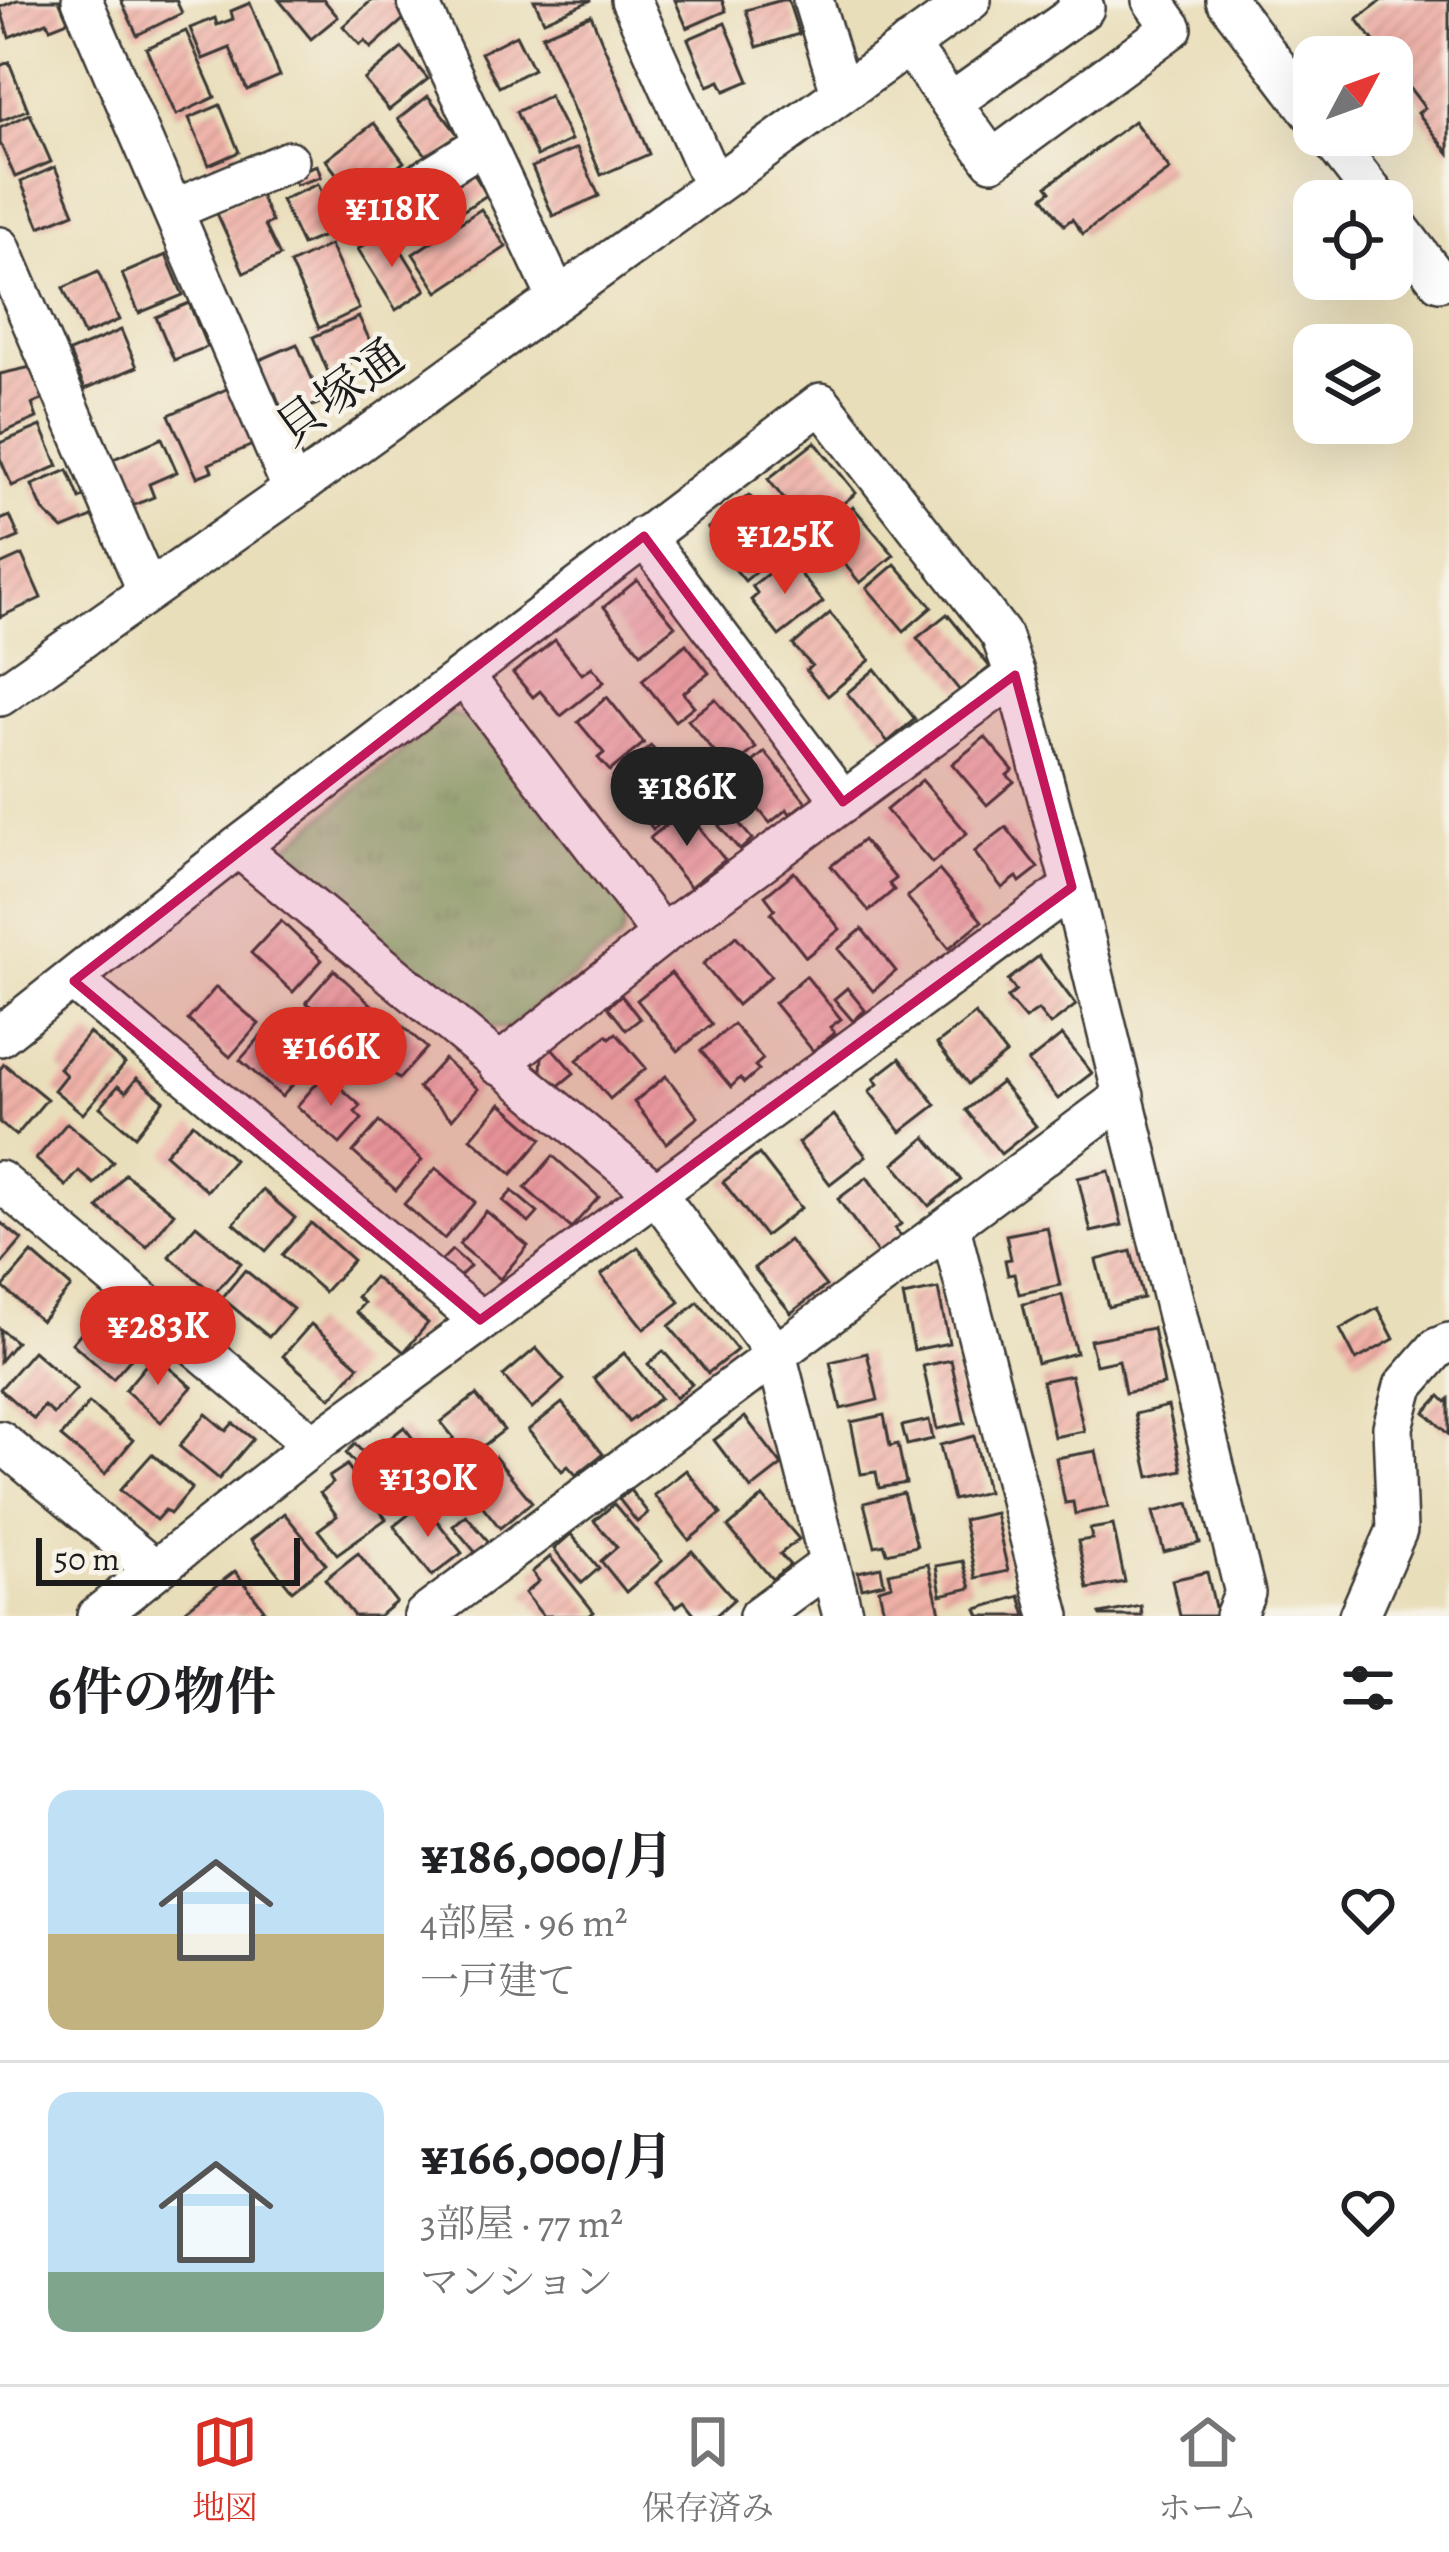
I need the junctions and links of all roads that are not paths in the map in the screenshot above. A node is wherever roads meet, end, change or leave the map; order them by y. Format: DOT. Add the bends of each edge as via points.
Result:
graph roads {
  1 [pos="82,0"];
  2 [pos="417,0"];
  3 [pos="631,0"];
  4 [pos="813,0"];
  5 [pos="970,0"];
  6 [pos="1226,0"];
  7 [pos="1154,1"];
  8 [pos="1086,3"];
  9 [pos="1038,41"];
  10 [pos="908,45"];
  11 [pos="1293,88"];
  12 [pos="841,92"];
  13 [pos="1078,97"];
  14 [pos="951,103"];
  15 [pos="484,143"];
  16 [pos="1344,156"];
  17 [pos="289,161"];
  18 [pos="1362,180"];
  19 [pos="713,184"];
  20 [pos="388,203"];
  21 [pos="173,210"];
  22 [pos="1413,246"];
  23 [pos="0,247"];
  24 [pos="1439,281"];
  25 [pos="557,297"];
  26 [pos="293,490"];
  27 [pos="644,536"];
  28 [pos="148,592"];
  29 [pos="1016,675"];
  30 [pos="464,676"];
  31 [pos="0,696"];
  32 [pos="843,802"];
  33 [pos="238,847"];
  34 [pos="1072,887"];
  35 [pos="662,935"];
  36 [pos="74,981"];
  37 [pos="0,1036"];
  38 [pos="498,1064"];
  39 [pos="1124,1096"];
  40 [pos="0,1181"];
  41 [pos="656,1192"];
  42 [pos="950,1227"];
  43 [pos="480,1320"];
  44 [pos="1449,1343"];
  45 [pos="776,1354"];
  46 [pos="0,1441"];
  47 [pos="313,1445"];
  48 [pos="828,1565"];
  49 [pos="154,1569"];
  50 [pos="97,1616"];
  51 [pos="424,1616"];
  52 [pos="759,1616"];
  53 [pos="843,1616"];
  54 [pos="1050,1616"];
  55 [pos="1234,1616"];
  56 [pos="1359,1616"];
  1 -- 21 [label="street"];
  2 -- 15 [label="street"];
  3 -- 19 [label="street"];
  4 -- 12 [label="street"];
  5 -- 10 [label="street, 貝塚通"];
  6 -- 11 [label="street"];
  7 -- 13 [label="street" via="1172,28"];
  8 -- 9 [label="street"];
  9 -- 13 [label="street"];
  9 -- 14 [label="street"];
  10 -- 12 [label="street, 貝塚通"];
  10 -- 14 [label="street"];
  12 -- 19 [label="street, 貝塚通"];
  13 -- 14 [label="street" via="992,160"];
  15 -- 20 [label="street"];
  15 -- 25 [label="street"];
  16 -- 18 [label="street"];
  17 -- 21 [label="street"];
  19 -- 25 [label="street, 貝塚通"];
  21 -- 26 [label="street"];
  22 -- 24 [label="street"];
  23 -- 28 [label="street"];
  25 -- 26 [label="street, 貝塚通"];
  26 -- 28 [label="street, 貝塚通"];
  27 -- 29 [label="street" via="821,403 1001,635"];
  27 -- 30 [label="street"];
  27 -- 32 [label="street"];
  28 -- 31 [label="street, 貝塚通"];
  29 -- 32 [label="street"];
  29 -- 34 [label="street"];
  30 -- 33 [label="street"];
  30 -- 35 [label="street"];
  32 -- 35 [label="street"];
  33 -- 36 [label="street"];
  33 -- 38 [label="street"];
  34 -- 39 [label="street"];
  34 -- 41 [label="street"];
  35 -- 38 [label="street"];
  36 -- 37 [label="street"];
  36 -- 43 [label="street"];
  38 -- 41 [label="street"];
  39 -- 42 [label="street"];
  39 -- 55 [label="street" via="1245,1593"];
  40 -- 47 [label="street"];
  41 -- 43 [label="street"];
  41 -- 45 [label="street"];
  42 -- 45 [label="street"];
  42 -- 54 [label="street"];
  43 -- 47 [label="street"];
  44 -- 56 [label="street" via="1404,1386 1393,1427 1396,1530"];
  45 -- 48 [label="street"];
  45 -- 51 [label="street"];
  46 -- 49 [label="street"];
  47 -- 49 [label="street"];
  48 -- 52 [label="street"];
  48 -- 53 [label="street"];
  49 -- 50 [label="street"];
}
